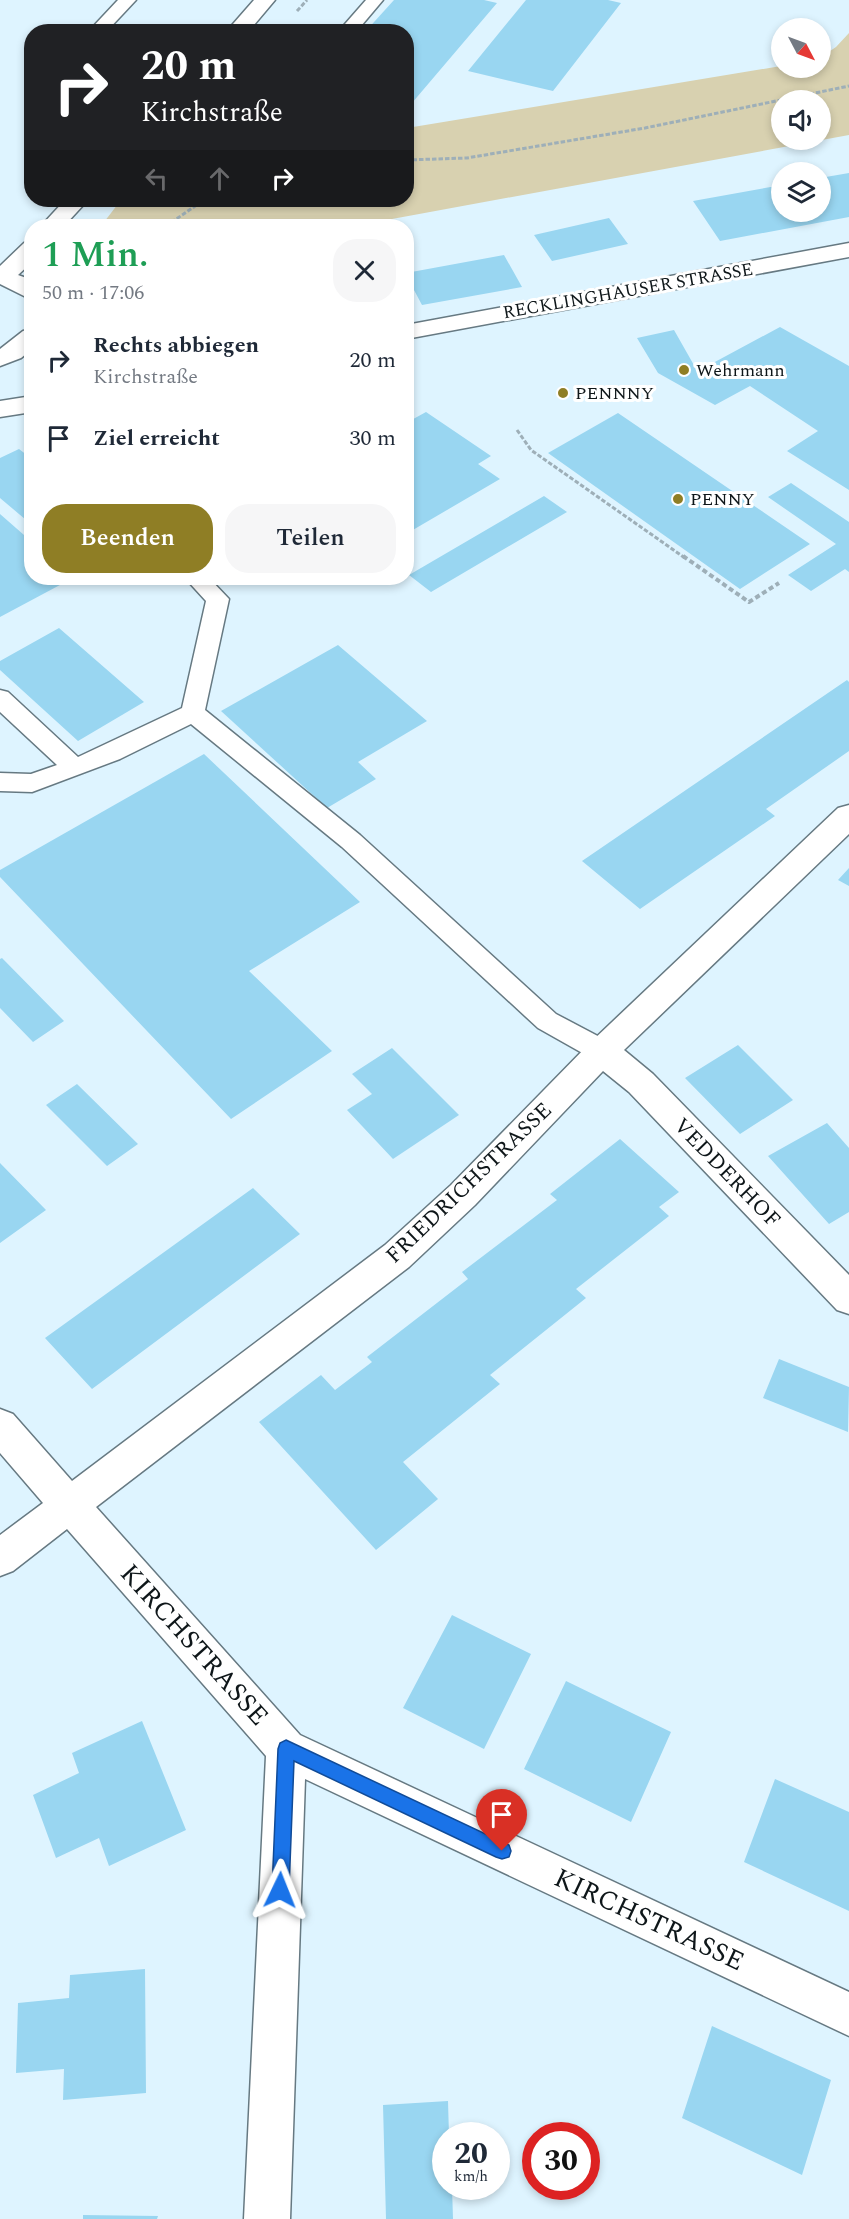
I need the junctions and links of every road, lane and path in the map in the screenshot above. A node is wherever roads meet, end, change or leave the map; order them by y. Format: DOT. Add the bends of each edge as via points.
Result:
graph roads {
  1 [pos="128,0"];
  2 [pos="265,0"];
  3 [pos="375,0"];
  4 [pos="104,24"];
  5 [pos="243,24"];
  6 [pos="353,24"];
  7 [pos="849,86"];
  8 [pos="414,160"];
  9 [pos="70,207"];
  10 [pos="194,207"];
  11 [pos="59,219"];
  12 [pos="176,219"];
  13 [pos="849,250"];
  14 [pos="24,255"];
  15 [pos="1,276"];
  16 [pos="24,286"];
  17 [pos="414,331"];
  18 [pos="24,343"];
  19 [pos="0,358"];
  20 [pos="517,430"];
  21 [pos="779,583"];
  22 [pos="203,585"];
  23 [pos="0,698"];
  24 [pos="193,713"];
  25 [pos="75,768"];
  26 [pos="0,782"];
  27 [pos="849,816"];
  28 [pos="602,1051"];
  29 [pos="849,1299"];
  30 [pos="0,1426"];
  31 [pos="68,1506"];
  32 [pos="0,1558"];
  33 [pos="286,1749"];
  34 [pos="849,2014"];
  35 [pos="267,2219"];
  1 -- 4 [label="lane"];
  2 -- 5 [label="street"];
  3 -- 6 [label="lane"];
  7 -- 8 [label="path" via="645,128 478,156"];
  9 -- 11 [label="street"];
  10 -- 12 [label="path"];
  13 -- 17 [label="street, RECKLINGHAUSER STRASSE"];
  14 -- 15 [label="street"];
  15 -- 16 [label="street"];
  18 -- 19 [label="street"];
  20 -- 21 [label="path" via="531,450 749,602"];
  22 -- 24 [label="lane" via="218,599"];
  23 -- 25 [label="lane"];
  24 -- 25 [label="lane"];
  24 -- 28 [label="lane" via="351,841 547,1021"];
  25 -- 26 [label="lane" via="32,783"];
  27 -- 28 [label="street, FRIEDRICHSTRASSE"];
  28 -- 29 [label="street, VEDDERHOF" via="641,1083"];
  28 -- 31 [label="street, FRIEDRICHSTRASSE" via="463,1195 397,1256"];
  30 -- 31 [label="street, KIRCHSTRASSE"];
  31 -- 32 [label="street, FRIEDRICHSTRASSE"];
  31 -- 33 [label="street, KIRCHSTRASSE" via="239,1692"];
  33 -- 34 [label="street, KIRCHSTRASSE"];
  33 -- 35 [label="street"];
}
